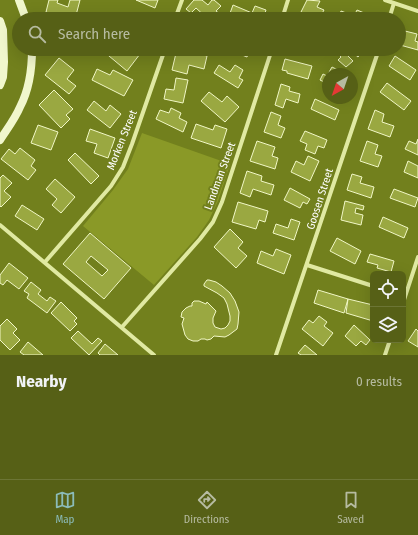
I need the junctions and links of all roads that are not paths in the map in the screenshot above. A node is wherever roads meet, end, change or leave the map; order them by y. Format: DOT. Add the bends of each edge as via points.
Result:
graph roads {
  1 [pos="19,0"];
  2 [pos="182,0"];
  3 [pos="288,0"];
  4 [pos="385,0"];
  5 [pos="394,3"];
  6 [pos="418,11"];
  7 [pos="23,12"];
  8 [pos="178,12"];
  9 [pos="284,12"];
  10 [pos="391,12"];
  11 [pos="0,21"];
  12 [pos="32,56"];
  13 [pos="163,56"];
  14 [pos="270,56"];
  15 [pos="377,56"];
  16 [pos="0,85"];
  17 [pos="0,140"];
  18 [pos="0,224"];
  19 [pos="418,258"];
  20 [pos="45,262"];
  21 [pos="307,265"];
  22 [pos="370,285"];
  23 [pos="406,290"];
  24 [pos="122,327"];
  25 [pos="389,343"];
  26 [pos="154,355"];
  27 [pos="276,355"];
  28 [pos="385,355"];
  1 -- 7 [label="street"];
  2 -- 8 [label="street"];
  3 -- 9 [label="street"];
  4 -- 5 [label="street"];
  5 -- 6 [label="street"];
  5 -- 10 [label="street"];
  11 -- 16 [label="street" via="3,30 4,62"];
  12 -- 17 [label="street" via="27,90 20,108"];
  13 -- 20 [label="street, Morken Street" via="123,167 110,186"];
  14 -- 24 [label="street, Landman Street" via="222,202 212,222"];
  15 -- 21 [label="street, Goosen Street"];
  18 -- 20 [label="street"];
  19 -- 23 [label="street"];
  20 -- 24 [label="street"];
  21 -- 22 [label="street"];
  21 -- 27 [label="street, Goosen Street"];
  24 -- 26 [label="street"];
  25 -- 28 [label="street"];
}
